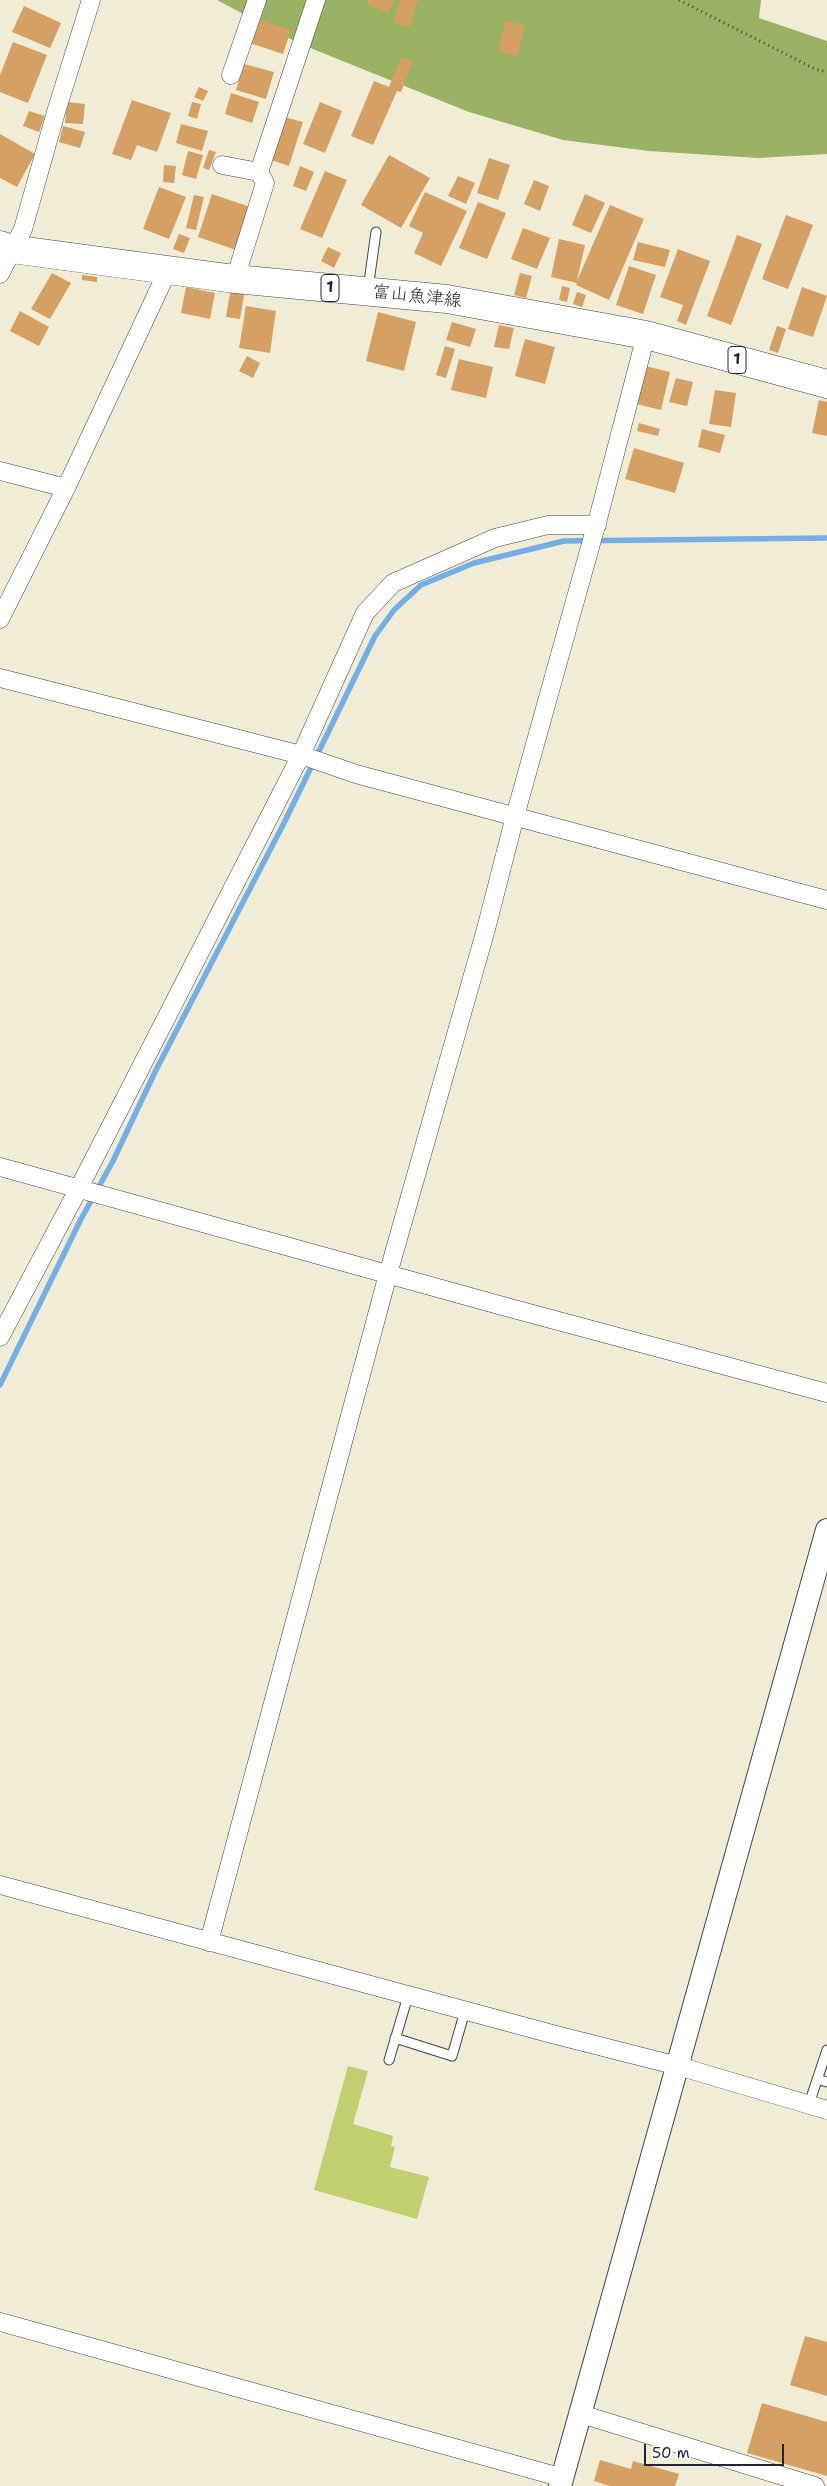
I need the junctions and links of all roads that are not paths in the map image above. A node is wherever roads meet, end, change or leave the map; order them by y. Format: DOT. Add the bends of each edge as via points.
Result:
graph roads {
  1 [pos="91,0"];
  2 [pos="257,0"];
  3 [pos="316,0"];
  4 [pos="231,74"];
  5 [pos="222,165"];
  6 [pos="259,172"];
  7 [pos="376,232"];
  8 [pos="6,247"];
  9 [pos="168,270"];
  10 [pos="0,274"];
  11 [pos="235,279"];
  12 [pos="368,292"];
  13 [pos="646,335"];
  14 [pos="827,384"];
  15 [pos="0,471"];
  16 [pos="66,488"];
  17 [pos="596,525"];
  18 [pos="0,619"];
  19 [pos="0,678"];
  20 [pos="301,755"];
  21 [pos="515,816"];
  22 [pos="827,900"];
  23 [pos="0,1166"];
  24 [pos="79,1188"];
  25 [pos="388,1274"];
  26 [pos="0,1337"];
  27 [pos="827,1393"];
  28 [pos="827,1530"];
  29 [pos="0,1884"];
  30 [pos="209,1942"];
  31 [pos="408,1996"];
  32 [pos="465,2011"];
  33 [pos="395,2038"];
  34 [pos="827,2050"];
  35 [pos="389,2060"];
  36 [pos="678,2066"];
  37 [pos="817,2079"];
  38 [pos="827,2082"];
  39 [pos="809,2104"];
  40 [pos="827,2110"];
  41 [pos="0,2322"];
  42 [pos="581,2414"];
  43 [pos="562,2482"];
  44 [pos="815,2486"];
  1 -- 8 [label="street" via="26,220"];
  2 -- 4 [label="street"];
  3 -- 6 [label="street"];
  5 -- 6 [label="street"];
  6 -- 11 [label="street" via="265,182"];
  7 -- 12 [label="lane"];
  8 -- 9 [label="main road, 富山魚津線 / 1"];
  8 -- 10 [label="street"];
  9 -- 11 [label="main road, 富山魚津線 / 1"];
  9 -- 16 [label="street"];
  11 -- 12 [label="main road, 富山魚津線 / 1"];
  12 -- 13 [label="main road, 富山魚津線 / 1" via="447,299"];
  13 -- 14 [label="main road, 富山魚津線 / 1"];
  13 -- 17 [label="street"];
  15 -- 16 [label="street"];
  16 -- 18 [label="street"];
  17 -- 20 [label="street" via="548,525 495,538 393,583 365,613"];
  17 -- 21 [label="street"];
  19 -- 20 [label="street"];
  20 -- 21 [label="street" via="356,774"];
  20 -- 24 [label="street"];
  21 -- 22 [label="street"];
  21 -- 25 [label="street" via="486,930"];
  23 -- 24 [label="street"];
  24 -- 25 [label="street"];
  24 -- 26 [label="street"];
  25 -- 27 [label="street"];
  25 -- 30 [label="street"];
  28 -- 36 [label="street"];
  29 -- 30 [label="street"];
  30 -- 31 [label="street"];
  31 -- 32 [label="street"];
  31 -- 33 [label="lane"];
  32 -- 33 [label="lane" via="452,2056"];
  32 -- 36 [label="street"];
  33 -- 35 [label="lane"];
  34 -- 37 [label="lane"];
  36 -- 39 [label="street"];
  36 -- 42 [label="street"];
  37 -- 38 [label="lane"];
  37 -- 39 [label="lane"];
  39 -- 40 [label="street"];
  41 -- 43 [label="street"];
  42 -- 43 [label="street"];
  42 -- 44 [label="street"];
}
